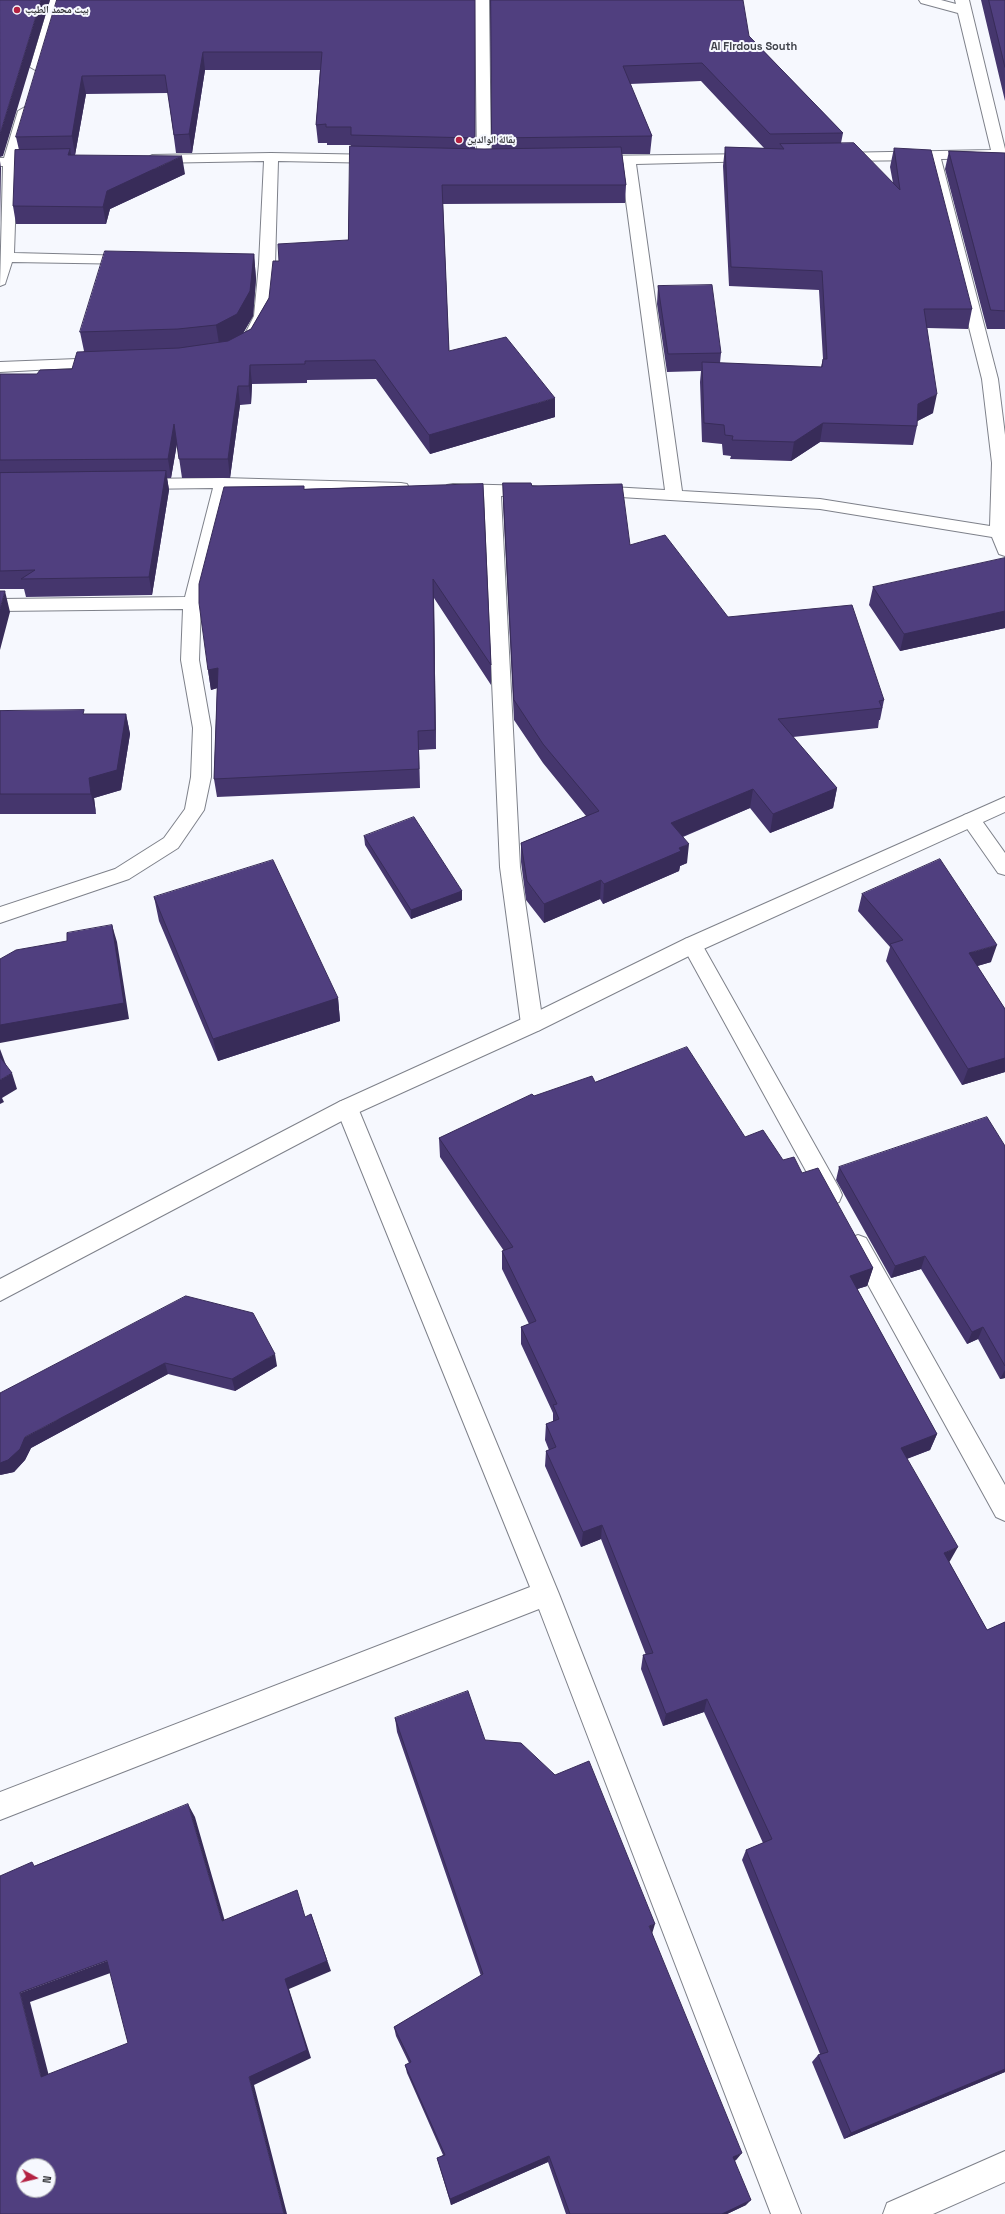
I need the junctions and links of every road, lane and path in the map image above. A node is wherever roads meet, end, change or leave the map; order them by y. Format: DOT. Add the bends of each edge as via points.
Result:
graph roads {
  1 [pos="57,0"];
  2 [pos="482,0"];
  3 [pos="926,0"];
  4 [pos="963,5"];
  5 [pos="35,77"];
  6 [pos="28,100"];
  7 [pos="1002,154"];
  8 [pos="933,156"];
  9 [pos="271,157"];
  10 [pos="824,157"];
  11 [pos="769,158"];
  12 [pos="137,159"];
  13 [pos="58,160"];
  14 [pos="397,160"];
  15 [pos="575,160"];
  16 [pos="628,160"];
  17 [pos="5,161"];
  18 [pos="468,161"];
  19 [pos="499,161"];
  20 [pos="484,162"];
  21 [pos="6,257"];
  22 [pos="148,261"];
  23 [pos="0,281"];
  24 [pos="241,346"];
  25 [pos="119,363"];
  26 [pos="0,367"];
  27 [pos="223,483"];
  28 [pos="119,484"];
  29 [pos="417,489"];
  30 [pos="440,489"];
  31 [pos="492,490"];
  32 [pos="546,491"];
  33 [pos="577,491"];
  34 [pos="674,496"];
  35 [pos="999,533"];
  36 [pos="1005,550"];
  37 [pos="192,603"];
  38 [pos="0,606"];
  39 [pos="1005,804"];
  40 [pos="971,820"];
  41 [pos="1005,868"];
  42 [pos="0,915"];
  43 [pos="692,944"];
  44 [pos="532,1024"];
  45 [pos="347,1108"];
  46 [pos="0,1291"];
  47 [pos="1005,1509"];
  48 [pos="546,1594"];
  49 [pos="0,1806"];
  50 [pos="1005,2166"];
  51 [pos="786,2214"];
  52 [pos="898,2214"];
  1 -- 5 [label="street"];
  2 -- 20 [label="street"];
  3 -- 4 [label="street"];
  4 -- 7 [label="street"];
  6 -- 17 [label="street"];
  7 -- 8 [label="street"];
  8 -- 10 [label="street"];
  8 -- 35 [label="street" via="990,379 1000,463"];
  9 -- 12 [label="street"];
  9 -- 14 [label="street"];
  9 -- 24 [label="street" via="259,264 262,316 247,343"];
  11 -- 16 [label="street"];
  13 -- 17 [label="street"];
  15 -- 16 [label="street"];
  16 -- 34 [label="street"];
  17 -- 21 [label="street"];
  18 -- 20 [label="street"];
  19 -- 20 [label="street"];
  21 -- 22 [label="street"];
  21 -- 23 [label="street"];
  25 -- 26 [label="street"];
  27 -- 28 [label="street"];
  27 -- 29 [label="street"];
  27 -- 37 [label="street"];
  30 -- 31 [label="street"];
  31 -- 32 [label="street"];
  31 -- 44 [label="street" via="510,867"];
  33 -- 34 [label="street"];
  34 -- 35 [label="street" via="820,504"];
  35 -- 36 [label="street"];
  37 -- 38 [label="street"];
  37 -- 42 [label="street" via="190,660 202,728 201,777 194,810 171,843 122,874"];
  39 -- 40 [label="street"];
  40 -- 41 [label="street"];
  40 -- 43 [label="street"];
  43 -- 44 [label="street"];
  43 -- 47 [label="street"];
  44 -- 45 [label="street"];
  45 -- 46 [label="street"];
  45 -- 48 [label="street"];
  48 -- 49 [label="street"];
  48 -- 51 [label="street"];
  50 -- 52 [label="street"];
}
